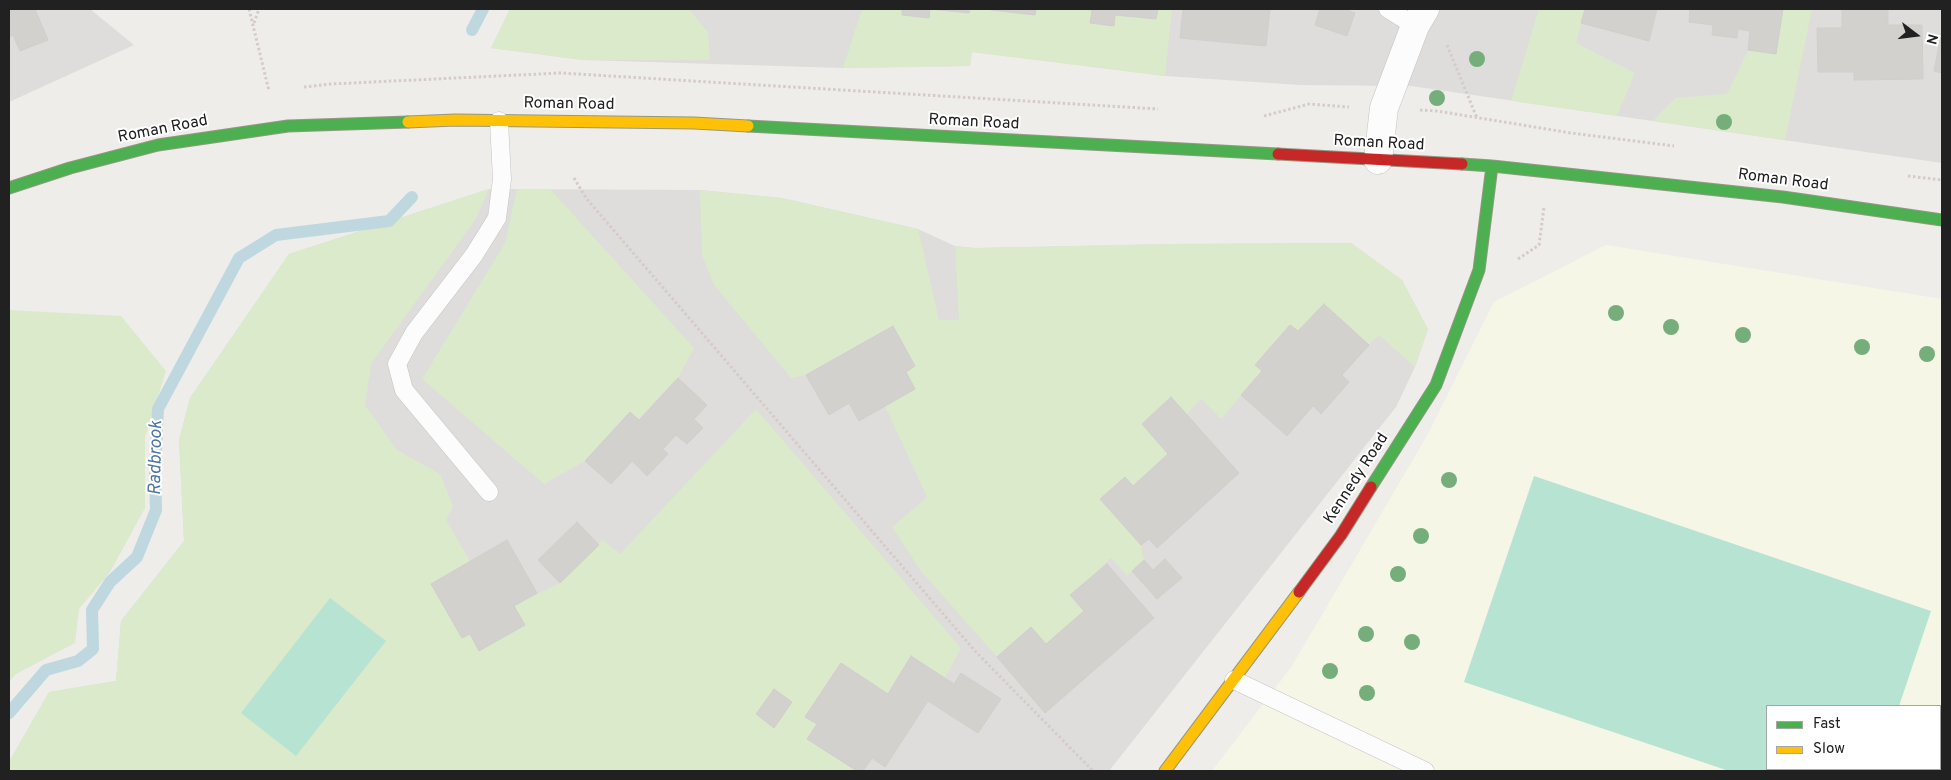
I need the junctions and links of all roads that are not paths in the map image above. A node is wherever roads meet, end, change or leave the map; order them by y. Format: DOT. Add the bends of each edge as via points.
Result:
graph roads {
  1 [pos="1388,9"];
  2 [pos="1420,17"];
  3 [pos="499,121"];
  4 [pos="1378,160"];
  5 [pos="1492,166"];
  6 [pos="9,188"];
  7 [pos="1942,220"];
  8 [pos="489,492"];
  9 [pos="1234,680"];
  10 [pos="1165,771"];
  11 [pos="1425,771"];
  1 -- 2 [label="lane"];
  2 -- 4 [label="street" via="1384,108"];
  3 -- 4 [label="main road, Roman Road" via="694,123"];
  3 -- 6 [label="main road, Roman Road" via="288,126 158,145"];
  3 -- 8 [label="lane" via="502,179 497,218 474,255 414,333 397,364 404,390"];
  4 -- 5 [label="main road, Roman Road"];
  5 -- 7 [label="main road, Roman Road" via="1783,197"];
  5 -- 9 [label="main road, Kennedy Road" via="1479,270 1436,385 1341,535"];
  9 -- 10 [label="main road, Kennedy Road"];
  9 -- 11 [label="lane"];
}
